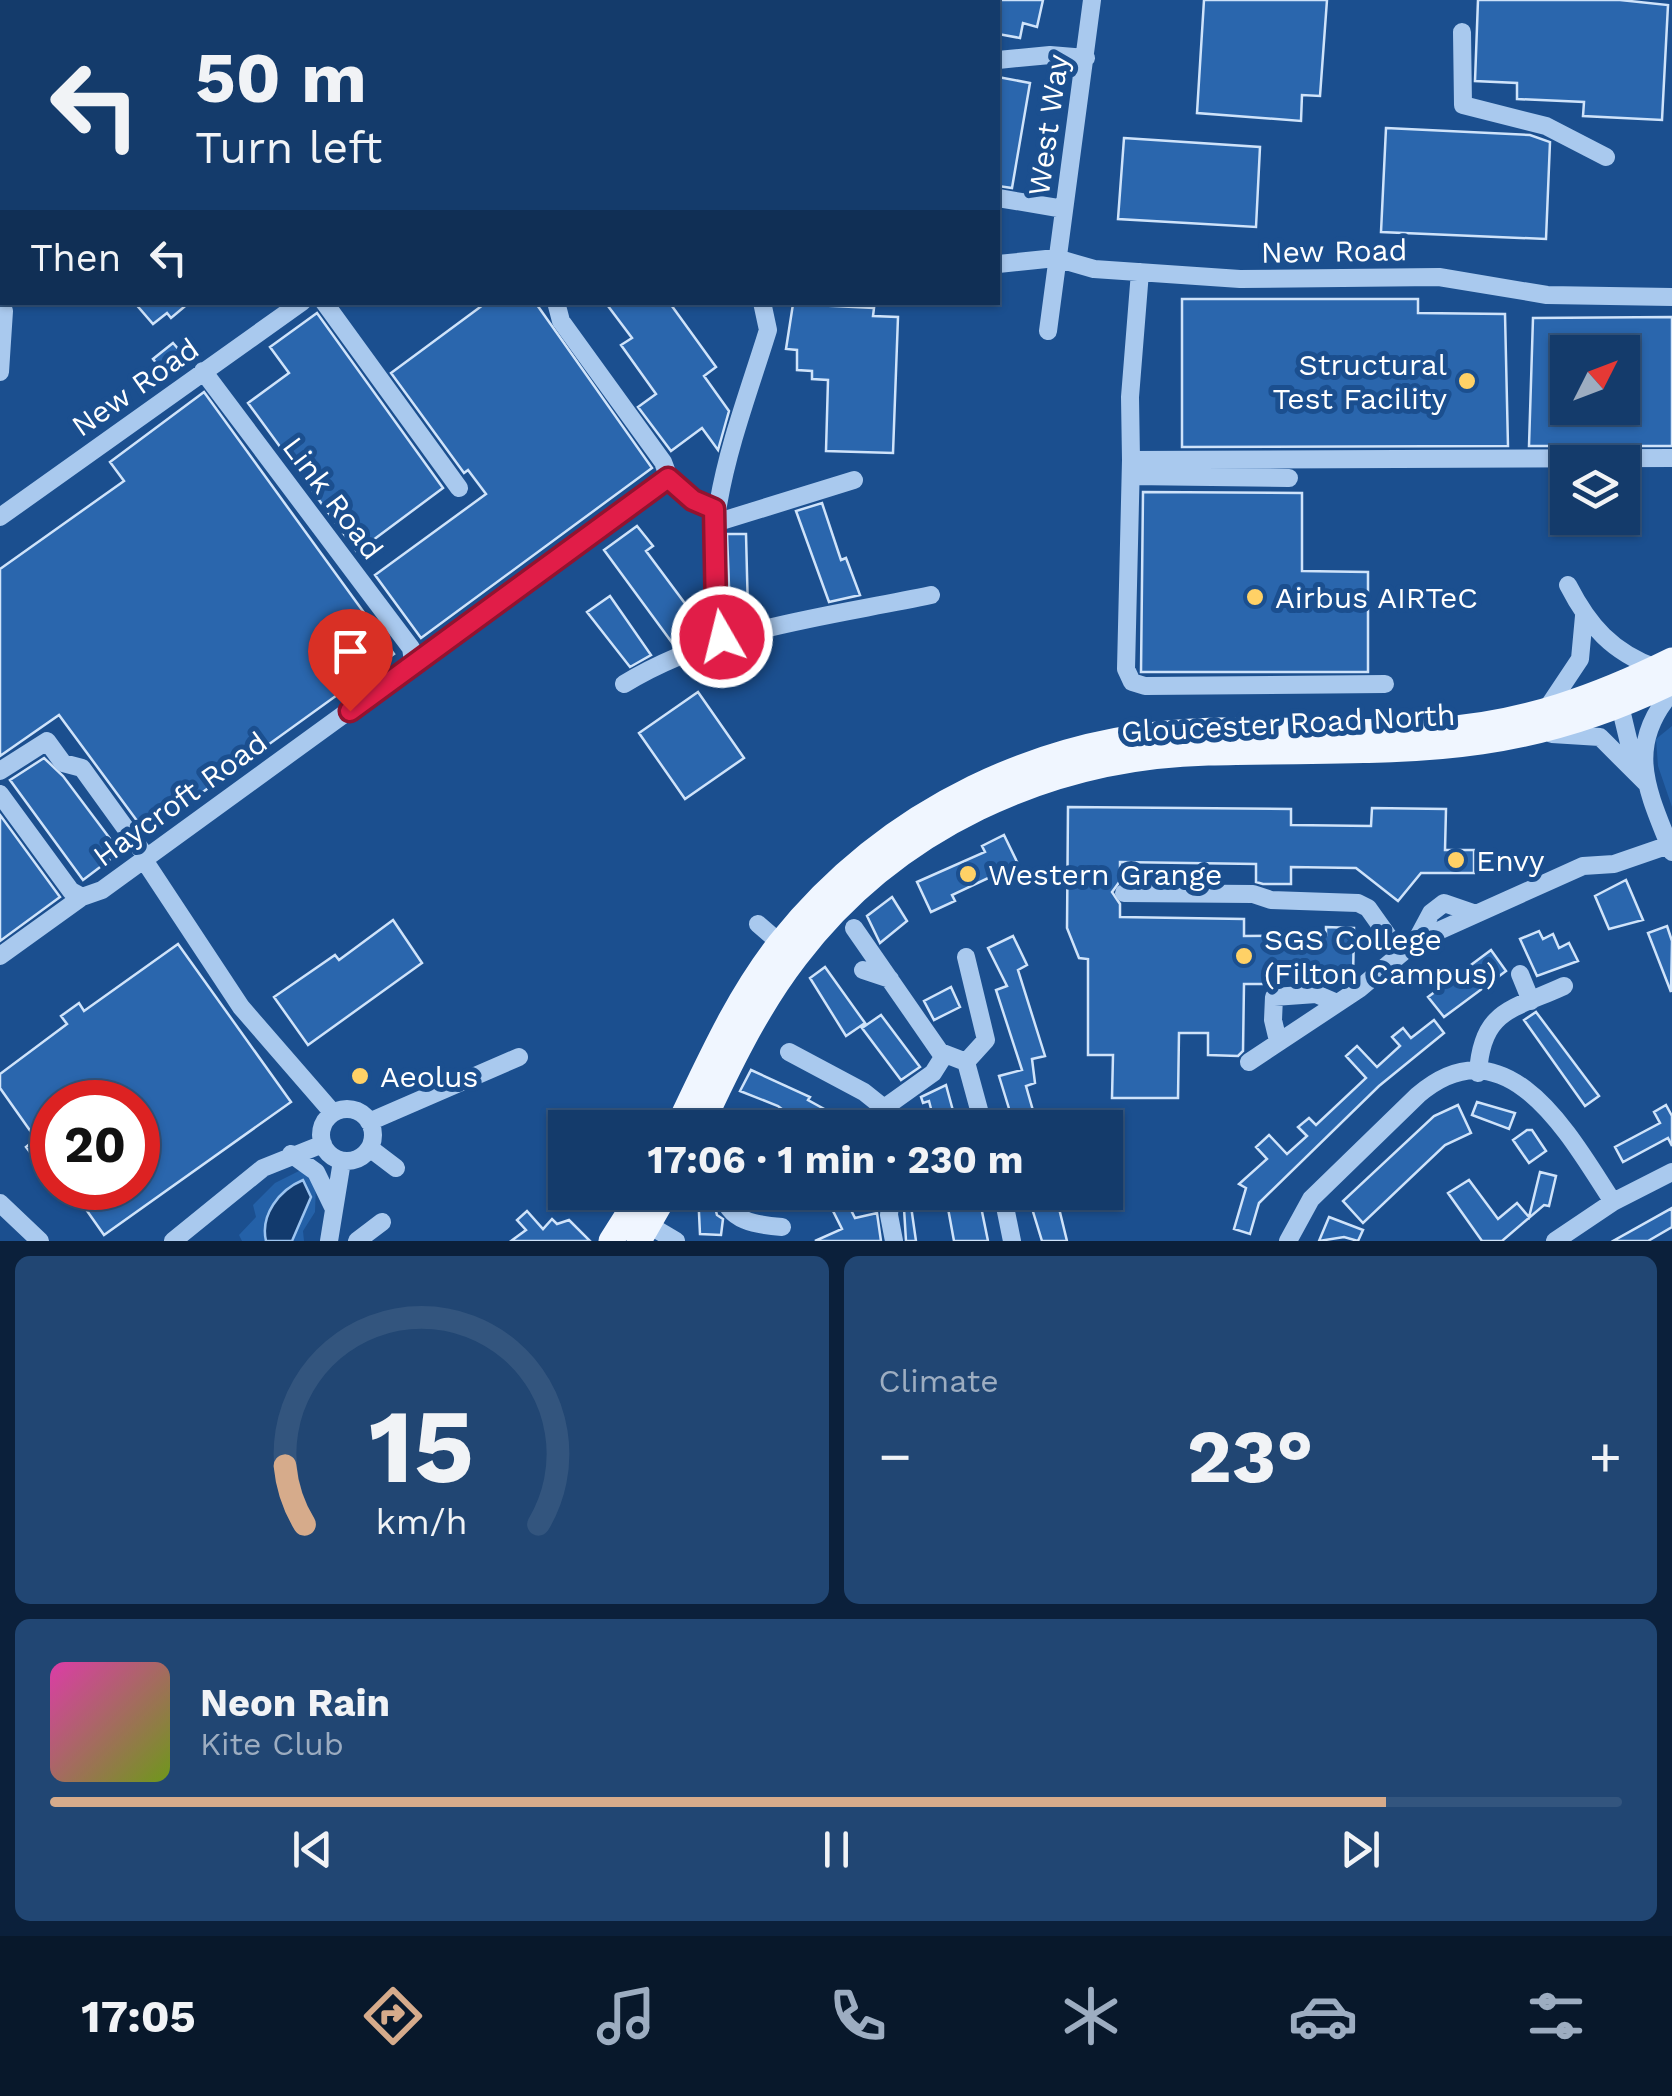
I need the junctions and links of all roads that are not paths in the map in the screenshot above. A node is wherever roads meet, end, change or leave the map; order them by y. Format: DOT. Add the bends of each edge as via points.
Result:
graph roads {
  1 [pos="1092,0"];
  2 [pos="1462,32"];
  3 [pos="1086,58"];
  4 [pos="1000,60"];
  5 [pos="1606,157"];
  6 [pos="1000,198"];
  7 [pos="1064,209"];
  8 [pos="1056,258"];
  9 [pos="1000,264"];
  10 [pos="1140,272"];
  11 [pos="1672,297"];
  12 [pos="0,301"];
  13 [pos="296,305"];
  14 [pos="326,305"];
  15 [pos="557,305"];
  16 [pos="763,305"];
  17 [pos="1048,331"];
  18 [pos="0,372"];
  19 [pos="203,372"];
  20 [pos="1672,458"];
  21 [pos="1131,468"];
  22 [pos="668,478"];
  23 [pos="1289,478"];
  24 [pos="854,480"];
  25 [pos="459,488"];
  26 [pos="0,516"];
  27 [pos="713,516"];
  28 [pos="1568,584"];
  29 [pos="932,595"];
  30 [pos="1584,616"];
  31 [pos="722,637"];
  32 [pos="413,661"];
  33 [pos="1667,670"];
  34 [pos="624,684"];
  35 [pos="1385,684"];
  36 [pos="1672,692"];
  37 [pos="1618,696"];
  38 [pos="1543,722"];
  39 [pos="0,771"];
  40 [pos="1642,779"];
  41 [pos="0,794"];
  42 [pos="1671,847"];
  43 [pos="145,859"];
  44 [pos="1124,892"];
  45 [pos="77,894"];
  46 [pos="758,924"];
  47 [pos="854,928"];
  48 [pos="780,943"];
  49 [pos="1400,954"];
  50 [pos="0,956"];
  51 [pos="966,957"];
  52 [pos="863,970"];
  53 [pos="1520,974"];
  54 [pos="890,980"];
  55 [pos="1564,986"];
  56 [pos="1531,1001"];
  57 [pos="1338,1003"];
  58 [pos="1278,1040"];
  59 [pos="789,1052"];
  60 [pos="945,1054"];
  61 [pos="519,1057"];
  62 [pos="966,1062"];
  63 [pos="1248,1062"];
  64 [pos="1478,1073"];
  65 [pos="884,1108"];
  66 [pos="686,1110"];
  67 [pos="709,1110"];
  68 [pos="979,1110"];
  69 [pos="334,1113"];
  70 [pos="369,1122"];
  71 [pos="323,1144"];
  72 [pos="371,1148"];
  73 [pos="291,1154"];
  74 [pos="342,1161"];
  75 [pos="396,1168"];
  76 [pos="1672,1172"];
  77 [pos="0,1202"];
  78 [pos="1613,1202"];
  79 [pos="334,1209"];
  80 [pos="630,1210"];
  81 [pos="666,1210"];
  82 [pos="732,1210"];
  83 [pos="889,1210"];
  84 [pos="1006,1210"];
  85 [pos="382,1222"];
  86 [pos="782,1228"];
  87 [pos="663,1235"];
  88 [pos="40,1241"];
  89 [pos="173,1241"];
  90 [pos="329,1241"];
  91 [pos="357,1241"];
  92 [pos="610,1241"];
  93 [pos="894,1241"];
  94 [pos="1012,1241"];
  95 [pos="1288,1241"];
  96 [pos="1555,1241"];
  1 -- 3 [label="street, West Way"];
  2 -- 5 [label="street" via="1463,105 1546,126"];
  3 -- 4 [label="street"];
  3 -- 7 [label="street, West Way"];
  6 -- 7 [label="street"];
  7 -- 8 [label="street, West Way"];
  8 -- 9 [label="street, New Road"];
  8 -- 10 [label="street, New Road"];
  8 -- 17 [label="street, West Way"];
  10 -- 11 [label="street, New Road" via="1240,279 1440,277 1584,298"];
  10 -- 21 [label="street"];
  12 -- 18 [label="street"];
  13 -- 19 [label="street, New Road"];
  14 -- 25 [label="street"];
  15 -- 22 [label="street"];
  16 -- 27 [label="street" via="768,330"];
  19 -- 26 [label="street, New Road"];
  19 -- 32 [label="street, Link Road" via="411,648"];
  20 -- 21 [label="street"];
  21 -- 23 [label="street"];
  21 -- 35 [label="street" via="1126,669 1132,682"];
  22 -- 27 [label="street"];
  22 -- 32 [label="street, Haycroft Road"];
  24 -- 27 [label="street"];
  27 -- 31 [label="street"];
  28 -- 30 [label="street"];
  29 -- 31 [label="street"];
  30 -- 33 [label="street" via="1617,650"];
  30 -- 38 [label="street" via="1580,659"];
  31 -- 34 [label="street"];
  32 -- 43 [label="street, Haycroft Road"];
  33 -- 37 [label="main road, Gloucester Road North"];
  36 -- 40 [label="street" via="1646,731"];
  37 -- 38 [label="main road, Gloucester Road North"];
  37 -- 40 [label="street"];
  38 -- 40 [label="street" via="1600,737"];
  38 -- 48 [label="main road, Gloucester Road North" via="1189,731 1057,754 925,811 852,868"];
  38 -- 67 [label="main road, Gloucester Road North" via="1420,750 1132,759 980,806 890,861 812,937 752,1024"];
  39 -- 43 [label="street" via="46,741 63,763 82,768"];
  40 -- 42 [label="street"];
  41 -- 45 [label="street"];
  42 -- 49 [label="street" via="1583,866"];
  43 -- 45 [label="street, Haycroft Road" via="102,890"];
  43 -- 69 [label="street" via="241,1007"];
  44 -- 49 [label="street" via="1358,903"];
  45 -- 50 [label="street, Haycroft Road"];
  46 -- 48 [label="street"];
  47 -- 54 [label="street"];
  48 -- 66 [label="main road, Gloucester Road North" via="728,1024"];
  49 -- 57 [label="street"];
  51 -- 62 [label="street" via="986,1040"];
  52 -- 54 [label="street"];
  53 -- 56 [label="street"];
  54 -- 60 [label="street"];
  55 -- 56 [label="street"];
  56 -- 64 [label="street" via="1487,1027"];
  57 -- 58 [label="street"];
  57 -- 58 [label="street" via="1316,994 1274,997"];
  58 -- 63 [label="street"];
  59 -- 65 [label="street"];
  60 -- 62 [label="street"];
  60 -- 65 [label="street" via="933,1073"];
  61 -- 70 [label="street"];
  62 -- 68 [label="street"];
  64 -- 78 [label="street" via="1504,1077 1539,1097"];
  64 -- 95 [label="street" via="1438,1082 1418,1096 1311,1199"];
  69 -- 70 [label="street" via="357,1111"];
  69 -- 71 [label="street" via="322,1127"];
  70 -- 72 [label="street"];
  71 -- 73 [label="street"];
  71 -- 74 [label="street"];
  72 -- 74 [label="street"];
  72 -- 75 [label="street"];
  73 -- 79 [label="street" via="316,1172"];
  73 -- 89 [label="street" via="263,1168"];
  74 -- 79 [label="street"];
  76 -- 78 [label="street"];
  77 -- 88 [label="street"];
  78 -- 96 [label="street"];
  79 -- 90 [label="street"];
  80 -- 92 [label="main road"];
  81 -- 87 [label="main road"];
  82 -- 86 [label="street"];
  83 -- 93 [label="street"];
  84 -- 94 [label="street"];
  85 -- 91 [label="street"];
}
